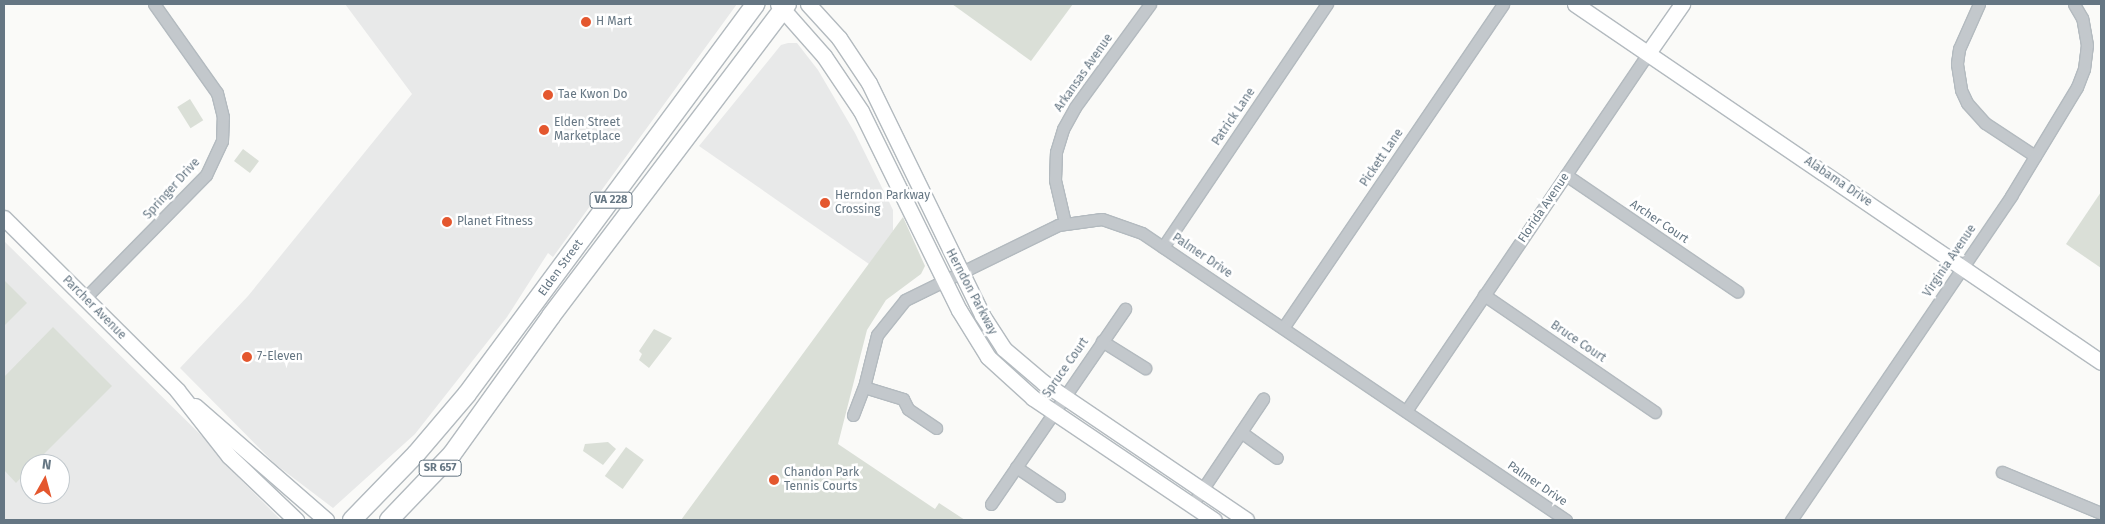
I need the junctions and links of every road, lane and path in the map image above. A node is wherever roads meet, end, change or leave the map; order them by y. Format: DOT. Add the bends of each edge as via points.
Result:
graph roads {
  1 [pos="154,4"];
  2 [pos="756,4"];
  3 [pos="808,4"];
  4 [pos="1150,4"];
  5 [pos="1327,4"];
  6 [pos="1503,4"];
  7 [pos="1575,4"];
  8 [pos="1682,4"];
  9 [pos="1980,4"];
  10 [pos="2074,4"];
  11 [pos="783,5"];
  12 [pos="1648,54"];
  13 [pos="2035,156"];
  14 [pos="1566,175"];
  15 [pos="4,218"];
  16 [pos="1065,223"];
  17 [pos="1163,246"];
  18 [pos="1963,267"];
  19 [pos="960,272"];
  20 [pos="944,279"];
  21 [pos="1737,291"];
  22 [pos="1484,295"];
  23 [pos="85,298"];
  24 [pos="1125,309"];
  25 [pos="1283,328"];
  26 [pos="1102,341"];
  27 [pos="2101,362"];
  28 [pos="1145,368"];
  29 [pos="864,387"];
  30 [pos="465,396"];
  31 [pos="1063,396"];
  32 [pos="184,397"];
  33 [pos="1263,399"];
  34 [pos="484,409"];
  35 [pos="1053,411"];
  36 [pos="1406,411"];
  37 [pos="1655,412"];
  38 [pos="853,415"];
  39 [pos="936,428"];
  40 [pos="1241,432"];
  41 [pos="1277,458"];
  42 [pos="1016,467"];
  43 [pos="2002,472"];
  44 [pos="1202,490"];
  45 [pos="1059,496"];
  46 [pos="991,504"];
  47 [pos="1192,505"];
  48 [pos="2101,513"];
  49 [pos="296,520"];
  50 [pos="326,520"];
  51 [pos="352,520"];
  52 [pos="389,520"];
  53 [pos="1214,520"];
  54 [pos="1246,520"];
  55 [pos="1566,520"];
  56 [pos="1791,520"];
  1 -- 23 [label="street, Springer Drive" via="217,94 223,117 222,141 206,175"];
  2 -- 30 [label="main road, Elden Street / VA 228"];
  3 -- 19 [label="main road, Herndon Parkway" via="839,38 865,77"];
  4 -- 16 [label="street, Arkansas Avenue" via="1075,107 1063,129 1056,152 1054,180"];
  5 -- 17 [label="street, Patrick Lane"];
  6 -- 25 [label="street, Pickett Lane"];
  7 -- 12 [label="main road, Alabama Drive"];
  8 -- 12 [label="main road, Florida Avenue"];
  9 -- 13 [label="street" via="1958,49 1961,90 1967,103 1985,123"];
  10 -- 13 [label="street, Virginia Avenue" via="2086,31 2087,59 2083,74"];
  11 -- 20 [label="main road, Herndon Parkway" via="824,56 861,111"];
  11 -- 34 [label="main road, Elden Street / VA 228"];
  12 -- 14 [label="street, Florida Avenue"];
  12 -- 18 [label="main road, Alabama Drive"];
  13 -- 18 [label="street, Virginia Avenue"];
  14 -- 21 [label="street, Archer Court"];
  14 -- 22 [label="street, Florida Avenue"];
  15 -- 23 [label="main road, Parcher Avenue"];
  16 -- 17 [label="street, Palmer Drive" via="1087,219 1116,222"];
  16 -- 19 [label="street, Palmer Drive"];
  17 -- 25 [label="street, Palmer Drive"];
  18 -- 27 [label="main road, Alabama Drive"];
  18 -- 56 [label="street, Virginia Avenue"];
  19 -- 20 [label="street, Palmer Drive"];
  19 -- 31 [label="main road, Herndon Parkway" via="1004,349"];
  20 -- 29 [label="street, Palmer Drive" via="905,300 885,322 872,351"];
  20 -- 35 [label="main road, Herndon Parkway" via="968,328 988,357 1008,378"];
  22 -- 36 [label="street, Florida Avenue"];
  22 -- 37 [label="street, Bruce Court"];
  23 -- 32 [label="main road, Parcher Avenue"];
  24 -- 26 [label="street, Spruce Court"];
  25 -- 36 [label="street, Palmer Drive"];
  26 -- 28 [label="street, Spruce Court"];
  26 -- 31 [label="street, Spruce Court"];
  29 -- 38 [label="street, Palmer Drive"];
  29 -- 39 [label="street" via="904,399 908,409"];
  30 -- 51 [label="main road, Elden Street / SR 657" via="416,454"];
  31 -- 35 [label="street, Spruce Court"];
  31 -- 44 [label="main road, Herndon Parkway"];
  32 -- 49 [label="main road, Parcher Avenue" via="229,456"];
  32 -- 50 [label="main road, Parcher Avenue" via="218,423"];
  33 -- 40 [label="street"];
  34 -- 52 [label="main road, Elden Street / SR 657" via="452,454"];
  35 -- 42 [label="street, Spruce Court"];
  35 -- 47 [label="main road, Herndon Parkway"];
  36 -- 55 [label="street, Palmer Drive"];
  40 -- 41 [label="street"];
  40 -- 44 [label="street"];
  42 -- 45 [label="street"];
  42 -- 46 [label="street, Spruce Court"];
  43 -- 48 [label="street"];
  44 -- 47 [label="street"];
  44 -- 54 [label="main road, Herndon Parkway"];
  47 -- 53 [label="main road, Herndon Parkway"];
}
